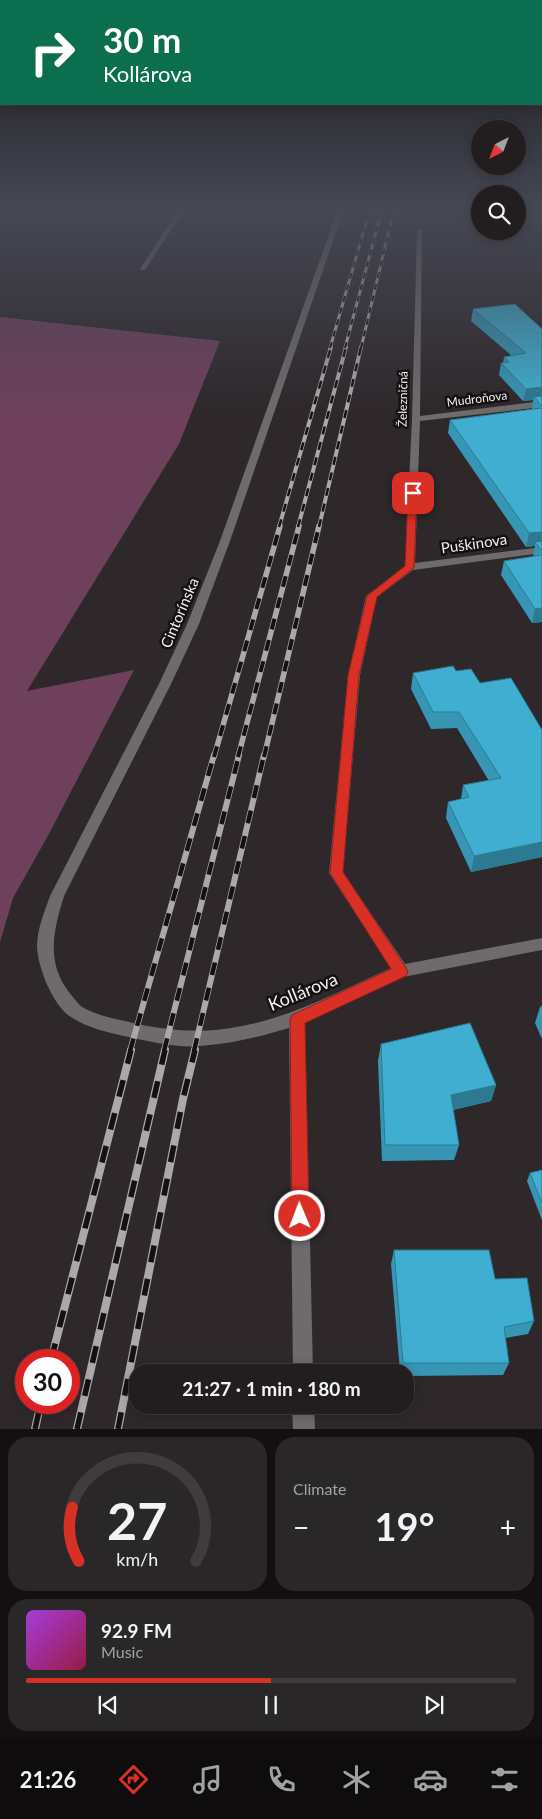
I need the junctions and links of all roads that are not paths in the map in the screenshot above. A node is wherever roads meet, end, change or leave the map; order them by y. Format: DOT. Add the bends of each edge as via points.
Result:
graph roads {
  1 [pos="318,276"];
  2 [pos="419,276"];
  3 [pos="542,404"];
  4 [pos="416,419"];
  5 [pos="542,550"];
  6 [pos="410,568"];
  7 [pos="542,944"];
  8 [pos="401,971"];
  9 [pos="76,1012"];
  10 [pos="297,1019"];
  11 [pos="303,1364"];
  12 [pos="303,1414"];
  13 [pos="304,1429"];
  1 -- 9 [label="street, Cintorínska" via="193,624 57,896 47,926 45,948 50,972 59,992"];
  2 -- 4 [label="street, Železničná"];
  3 -- 4 [label="street, Mudroňova"];
  4 -- 6 [label="street, Železničná"];
  5 -- 6 [label="street, Puškinova"];
  6 -- 8 [label="street" via="372,596 354,675 336,873"];
  7 -- 8 [label="street, Kollárova"];
  8 -- 10 [label="street, Kollárova"];
  9 -- 10 [label="street, Kollárova" via="109,1025 152,1035 198,1038 242,1034"];
  10 -- 11 [label="street"];
  12 -- 13 [label="street"];
}
